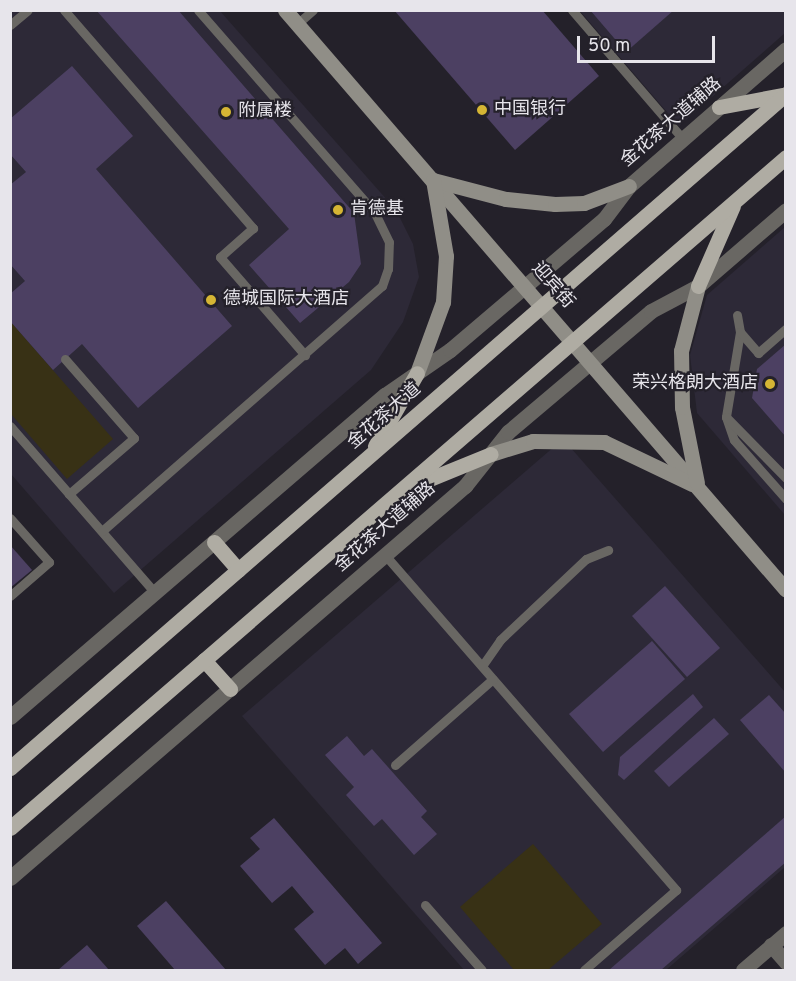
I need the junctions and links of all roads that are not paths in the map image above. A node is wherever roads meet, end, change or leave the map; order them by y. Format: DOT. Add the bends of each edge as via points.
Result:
graph roads {
  1 [pos="28,10"];
  2 [pos="64,10"];
  3 [pos="198,10"];
  4 [pos="285,10"];
  5 [pos="313,10"];
  6 [pos="572,10"];
  7 [pos="297,24"];
  8 [pos="10,25"];
  9 [pos="786,49"];
  10 [pos="785,94"];
  11 [pos="719,107"];
  12 [pos="683,139"];
  13 [pos="786,157"];
  14 [pos="434,180"];
  15 [pos="629,186"];
  16 [pos="735,200"];
  17 [pos="786,210"];
  18 [pos="526,286"];
  19 [pos="698,286"];
  20 [pos="542,305"];
  21 [pos="737,315"];
  22 [pos="786,329"];
  23 [pos="740,332"];
  24 [pos="573,340"];
  25 [pos="305,355"];
  26 [pos="65,359"];
  27 [pos="591,361"];
  28 [pos="417,373"];
  29 [pos="726,417"];
  30 [pos="10,426"];
  31 [pos="491,454"];
  32 [pos="369,457"];
  33 [pos="786,478"];
  34 [pos="698,486"];
  35 [pos="399,491"];
  36 [pos="69,494"];
  37 [pos="786,499"];
  38 [pos="10,518"];
  39 [pos="102,531"];
  40 [pos="214,542"];
  41 [pos="608,550"];
  42 [pos="385,555"];
  43 [pos="238,570"];
  44 [pos="786,590"];
  45 [pos="155,592"];
  46 [pos="10,596"];
  47 [pos="204,660"];
  48 [pos="482,666"];
  49 [pos="493,679"];
  50 [pos="230,689"];
  51 [pos="10,717"];
  52 [pos="395,765"];
  53 [pos="10,768"];
  54 [pos="10,828"];
  55 [pos="10,878"];
  56 [pos="425,905"];
  57 [pos="786,933"];
  58 [pos="771,945"];
  59 [pos="786,962"];
  60 [pos="482,970"];
  61 [pos="584,970"];
  62 [pos="743,970"];
  1 -- 8 [label="lane"];
  2 -- 25 [label="lane" via="253,228 220,257"];
  3 -- 25 [label="lane" via="375,213 388,242 382,286"];
  4 -- 7 [label="main road, 迎宾街"];
  5 -- 7 [label="lane"];
  6 -- 12 [label="lane"];
  7 -- 14 [label="main road, 迎宾街"];
  9 -- 11 [label="street, 金花茶大道辅路"];
  10 -- 11 [label="main road"];
  10 -- 20 [label="main road, 金花茶大道"];
  11 -- 12 [label="street, 金花茶大道辅路"];
  12 -- 15 [label="street, 金花茶大道辅路"];
  13 -- 16 [label="main road"];
  14 -- 15 [label="main road" via="506,199 555,204 584,203"];
  14 -- 18 [label="main road, 迎宾街"];
  14 -- 28 [label="main road" via="446,256 443,302"];
  15 -- 18 [label="street, 金花茶大道辅路" via="604,219"];
  16 -- 19 [label="main road"];
  16 -- 24 [label="main road"];
  17 -- 19 [label="street, 金花茶大道辅路"];
  18 -- 20 [label="main road, 迎宾街"];
  18 -- 28 [label="street, 金花茶大道辅路"];
  19 -- 27 [label="street, 金花茶大道辅路" via="651,311"];
  19 -- 34 [label="main road" via="681,351 682,407"];
  20 -- 24 [label="main road, 迎宾街"];
  20 -- 32 [label="main road, 金花茶大道"];
  21 -- 23 [label="lane"];
  22 -- 23 [label="lane" via="758,353"];
  23 -- 29 [label="lane"];
  24 -- 27 [label="main road, 迎宾街"];
  24 -- 35 [label="main road"];
  25 -- 39 [label="lane"];
  26 -- 36 [label="lane" via="134,438"];
  27 -- 31 [label="street, 金花茶大道辅路"];
  27 -- 34 [label="main road, 迎宾街"];
  28 -- 32 [label="main road"];
  28 -- 40 [label="street, 金花茶大道辅路"];
  29 -- 33 [label="lane"];
  29 -- 37 [label="lane" via="734,440"];
  30 -- 36 [label="lane"];
  31 -- 34 [label="main road" via="533,441 604,442"];
  31 -- 35 [label="main road"];
  31 -- 42 [label="street, 金花茶大道辅路" via="465,486"];
  32 -- 43 [label="main road, 金花茶大道"];
  34 -- 44 [label="main road, 迎宾街"];
  35 -- 47 [label="main road"];
  36 -- 39 [label="lane"];
  38 -- 46 [label="lane" via="49,562"];
  39 -- 45 [label="lane"];
  40 -- 43 [label="main road"];
  40 -- 45 [label="street, 金花茶大道辅路"];
  41 -- 48 [label="lane" via="585,560 500,640"];
  42 -- 48 [label="lane"];
  42 -- 50 [label="street, 金花茶大道辅路"];
  43 -- 53 [label="main road, 金花茶大道"];
  45 -- 51 [label="street, 金花茶大道辅路"];
  47 -- 50 [label="main road"];
  47 -- 54 [label="main road"];
  48 -- 49 [label="lane"];
  49 -- 52 [label="lane"];
  49 -- 61 [label="lane" via="676,890"];
  50 -- 55 [label="street, 金花茶大道辅路"];
  56 -- 60 [label="lane"];
  57 -- 58 [label="street"];
  58 -- 59 [label="street"];
  58 -- 62 [label="street"];
}
